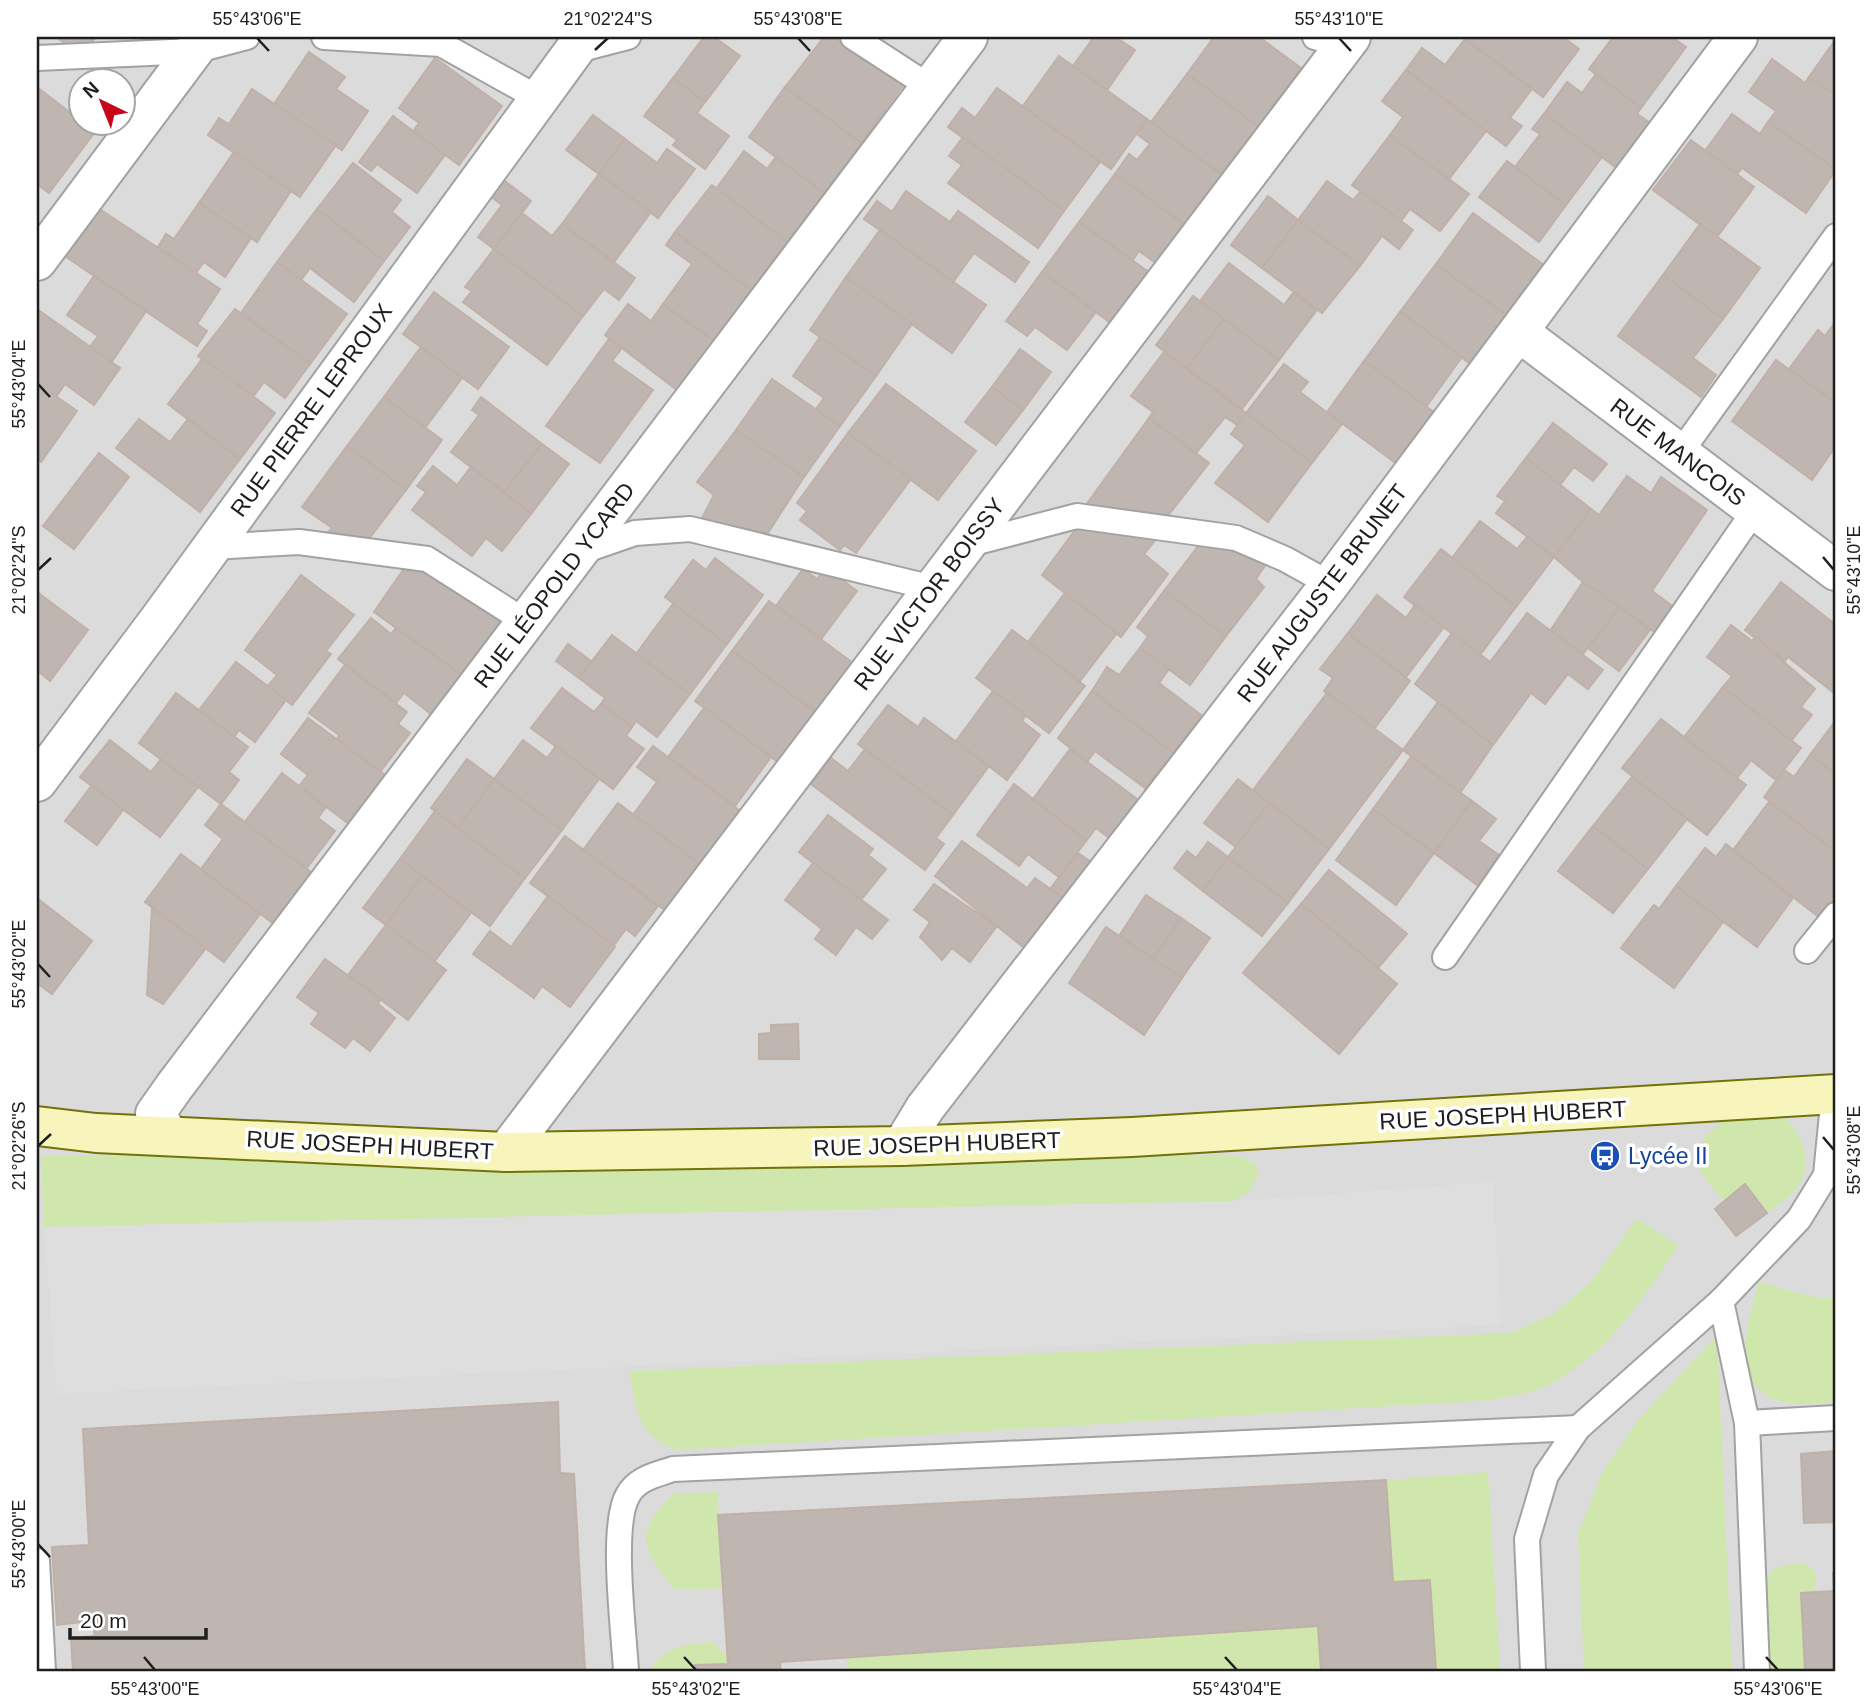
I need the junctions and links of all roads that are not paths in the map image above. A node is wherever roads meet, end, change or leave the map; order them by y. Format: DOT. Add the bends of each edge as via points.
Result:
graph roads {
  1 [pos="247,37"];
  2 [pos="324,37"];
  3 [pos="628,37"];
  4 [pos="853,37"];
  5 [pos="968,37"];
  6 [pos="1738,37"];
  7 [pos="1337,40"];
  8 [pos="199,44"];
  9 [pos="579,44"];
  10 [pos="37,58"];
  11 [pos="930,87"];
  12 [pos="538,98"];
  13 [pos="1836,236"];
  14 [pos="37,261"];
  15 [pos="1520,333"];
  16 [pos="1680,453"];
  17 [pos="1755,510"];
  18 [pos="966,545"];
  19 [pos="212,547"];
  20 [pos="579,552"];
  21 [pos="1836,571"];
  22 [pos="1330,584"];
  23 [pos="933,588"];
  24 [pos="526,622"];
  25 [pos="37,782"];
  26 [pos="1836,915"];
  27 [pos="1807,951"];
  28 [pos="1445,957"];
  29 [pos="1835,1094"];
  30 [pos="37,1126"];
  31 [pos="169,1135"];
  32 [pos="902,1146"];
  33 [pos="506,1152"];
  34 [pos="1831,1175"];
  35 [pos="1721,1301"];
  36 [pos="1836,1418"];
  37 [pos="1747,1423"];
  38 [pos="1578,1428"];
  39 [pos="37,1561"];
  40 [pos="43,1671"];
  41 [pos="626,1671"];
  42 [pos="1533,1671"];
  43 [pos="1757,1671"];
  1 -- 8 [label="lane"];
  2 -- 12 [label="lane" via="441,44"];
  3 -- 9 [label="lane"];
  4 -- 11 [label="lane"];
  5 -- 11 [label="street, RUE LÉOPOLD YCARD"];
  6 -- 15 [label="street, RUE AUGUSTE BRUNET"];
  7 -- 18 [label="street, RUE VICTOR BOISSY"];
  8 -- 10 [label="lane"];
  8 -- 14 [label="street"];
  9 -- 12 [label="street, RUE PIERRE LEPROUX"];
  11 -- 20 [label="street, RUE LÉOPOLD YCARD"];
  12 -- 19 [label="street, RUE PIERRE LEPROUX"];
  13 -- 16 [label="lane"];
  15 -- 16 [label="street, RUE MANCOIS"];
  15 -- 22 [label="street, RUE AUGUSTE BRUNET"];
  16 -- 17 [label="street, RUE MANCOIS"];
  17 -- 21 [label="street, RUE MANCOIS"];
  17 -- 28 [label="lane"];
  18 -- 22 [label="lane" via="1077,516 1236,538"];
  18 -- 23 [label="street, RUE VICTOR BOISSY"];
  19 -- 24 [label="lane" via="299,542 427,559"];
  19 -- 25 [label="street, RUE PIERRE LEPROUX"];
  20 -- 23 [label="lane" via="635,533 690,529"];
  20 -- 24 [label="street, RUE LÉOPOLD YCARD"];
  22 -- 32 [label="street, RUE AUGUSTE BRUNET" via="925,1108"];
  23 -- 33 [label="street, RUE VICTOR BOISSY"];
  24 -- 31 [label="street, RUE LÉOPOLD YCARD" via="155,1114"];
  26 -- 27 [label="lane"];
  29 -- 32 [label="street, RUE JOSEPH HUBERT" via="1132,1137"];
  29 -- 34 [label="lane"];
  30 -- 31 [label="street, RUE JOSEPH HUBERT"];
  31 -- 33 [label="street, RUE JOSEPH HUBERT"];
  32 -- 33 [label="street, RUE JOSEPH HUBERT"];
  34 -- 35 [label="lane" via="1799,1219"];
  35 -- 37 [label="lane"];
  35 -- 38 [label="lane"];
  36 -- 37 [label="lane"];
  37 -- 43 [label="lane"];
  38 -- 41 [label="lane" via="673,1469 642,1479 628,1494 618,1518"];
  38 -- 42 [label="lane" via="1546,1475 1527,1539"];
  39 -- 40 [label="lane"];
}
